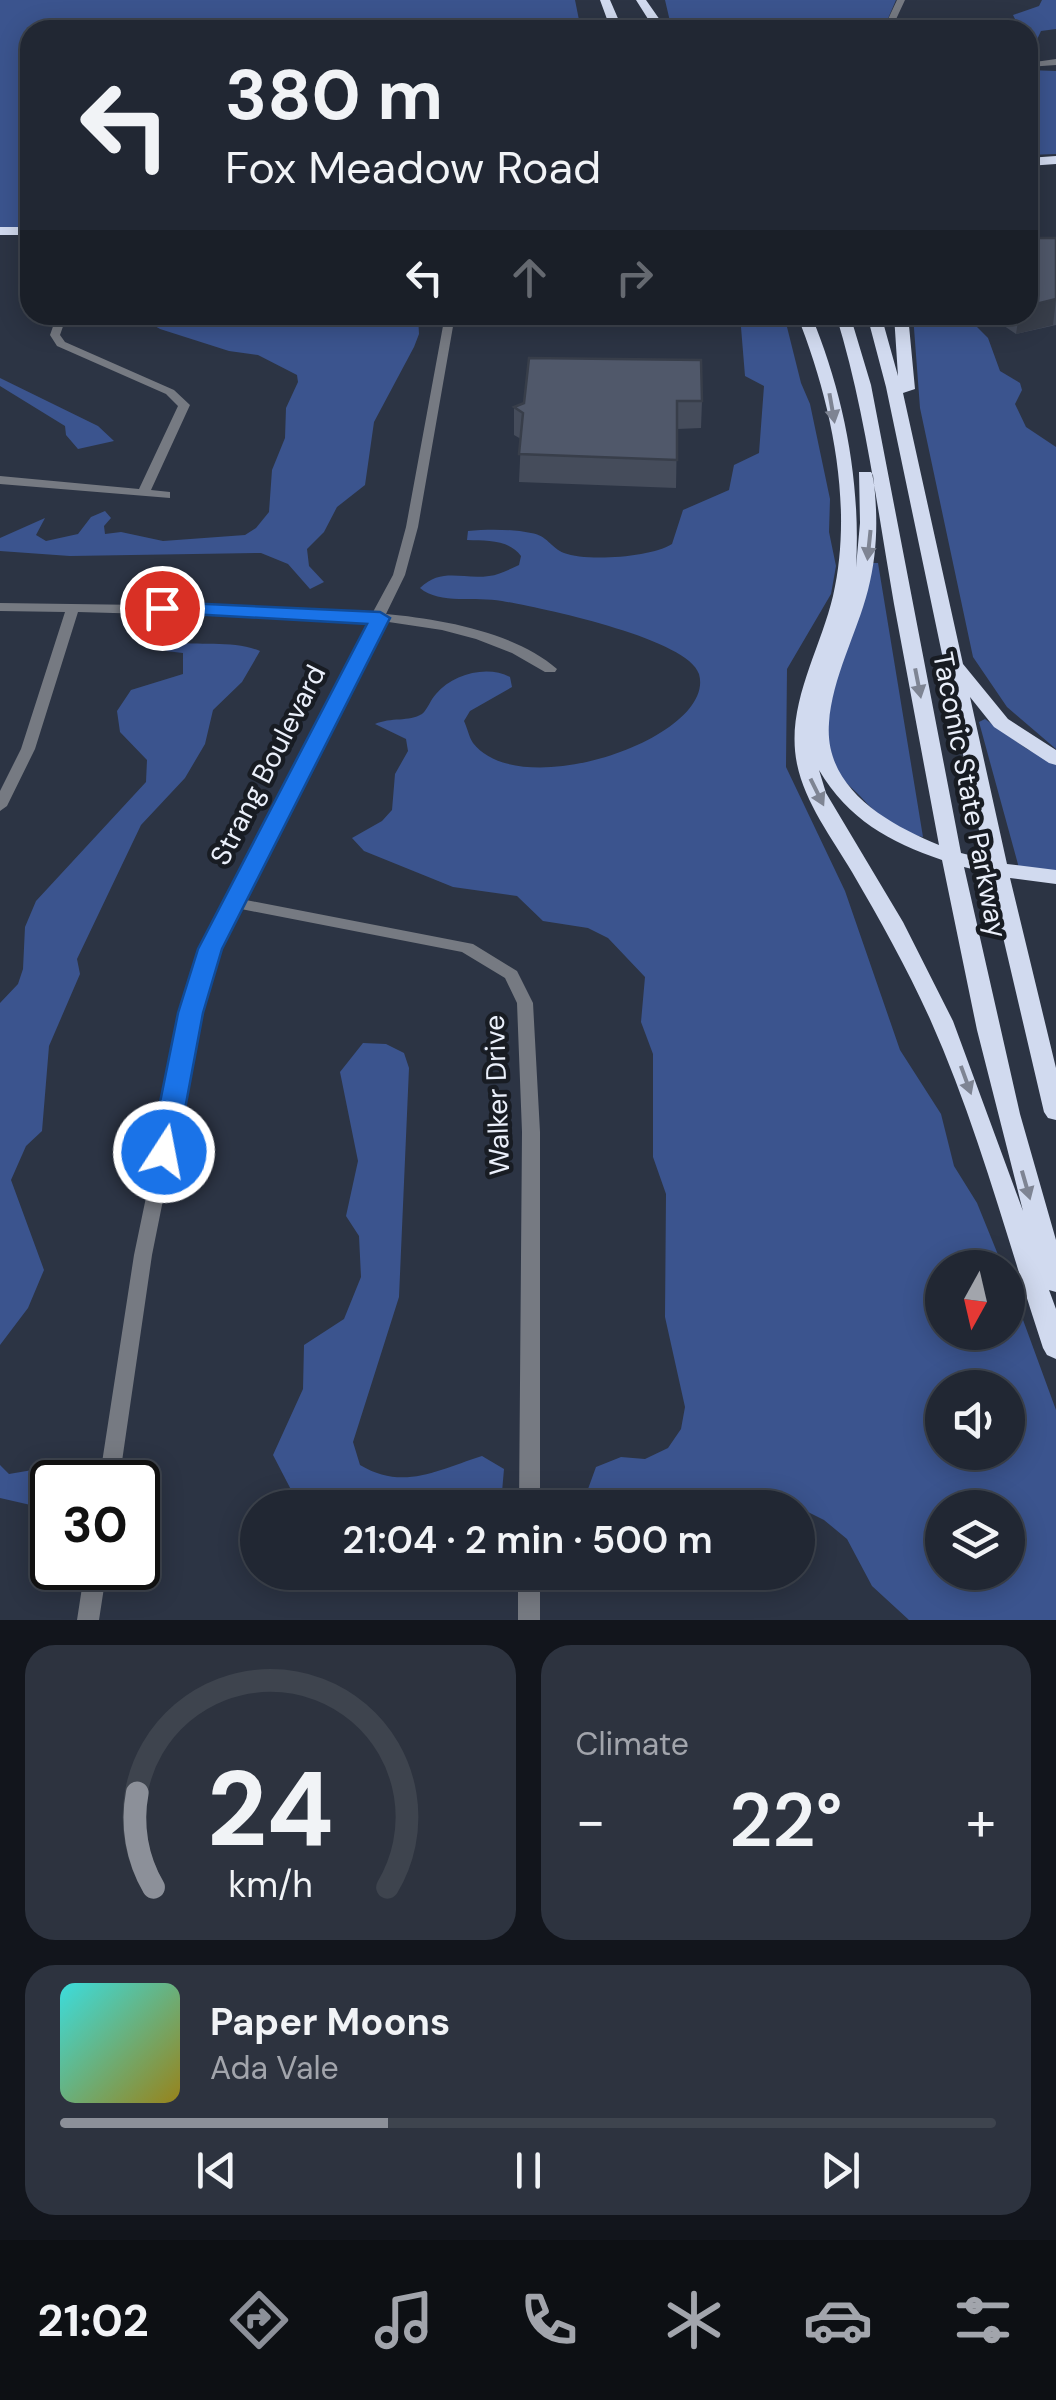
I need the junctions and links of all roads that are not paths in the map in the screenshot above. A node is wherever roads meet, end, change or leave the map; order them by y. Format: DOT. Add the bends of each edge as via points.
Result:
graph roads {
  1 [pos="58,325"];
  2 [pos="448,325"];
  3 [pos="808,325"];
  4 [pos="845,325"];
  5 [pos="876,325"];
  6 [pos="901,325"];
  7 [pos="902,427"];
  8 [pos="874,449"];
  9 [pos="0,480"];
  10 [pos="143,493"];
  11 [pos="166,495"];
  12 [pos="0,607"];
  13 [pos="73,608"];
  14 [pos="380,618"];
  15 [pos="952,662"];
  16 [pos="550,670"];
  17 [pos="1056,760"];
  18 [pos="0,806"];
  19 [pos="1056,877"];
  20 [pos="232,902"];
  21 [pos="1056,1112"];
  22 [pos="1056,1282"];
  23 [pos="1056,1348"];
  24 [pos="112,1460"];
  25 [pos="530,1490"];
  26 [pos="93,1590"];
  27 [pos="529,1590"];
  28 [pos="88,1620"];
  29 [pos="529,1620"];
  1 -- 10 [label="street" via="54,335 62,344 184,404"];
  2 -- 14 [label="street, Strang Boulevard" via="412,526"];
  3 -- 23 [label="highway, one-way" via="826,376 849,526 842,595 803,718 805,765 954,1049"];
  4 -- 8 [label="highway, Taconic State Parkway"];
  5 -- 7 [label="highway, Taconic State Parkway"];
  6 -- 7 [label="highway" via="912,418"];
  7 -- 15 [label="highway, Taconic State Parkway"];
  8 -- 19 [label="highway, one-way" via="865,475 871,524 866,572 820,718 825,763 856,804 907,839 975,865"];
  8 -- 22 [label="highway, Taconic State Parkway, one-way" via="994,1068"];
  9 -- 10 [label="street"];
  10 -- 11 [label="street"];
  12 -- 13 [label="street"];
  13 -- 14 [label="street"];
  13 -- 18 [label="street" via="28,749"];
  14 -- 16 [label="street" via="495,640"];
  14 -- 20 [label="street, Strang Boulevard"];
  15 -- 17 [label="highway" via="1001,723"];
  15 -- 21 [label="highway, Taconic State Parkway"];
  20 -- 24 [label="street, Strang Boulevard" via="190,1013"];
  20 -- 25 [label="street, Walker Drive" via="467,948 511,975 525,1003 531,1132"];
  26 -- 28 [label="street"];
  27 -- 29 [label="street"];
}
